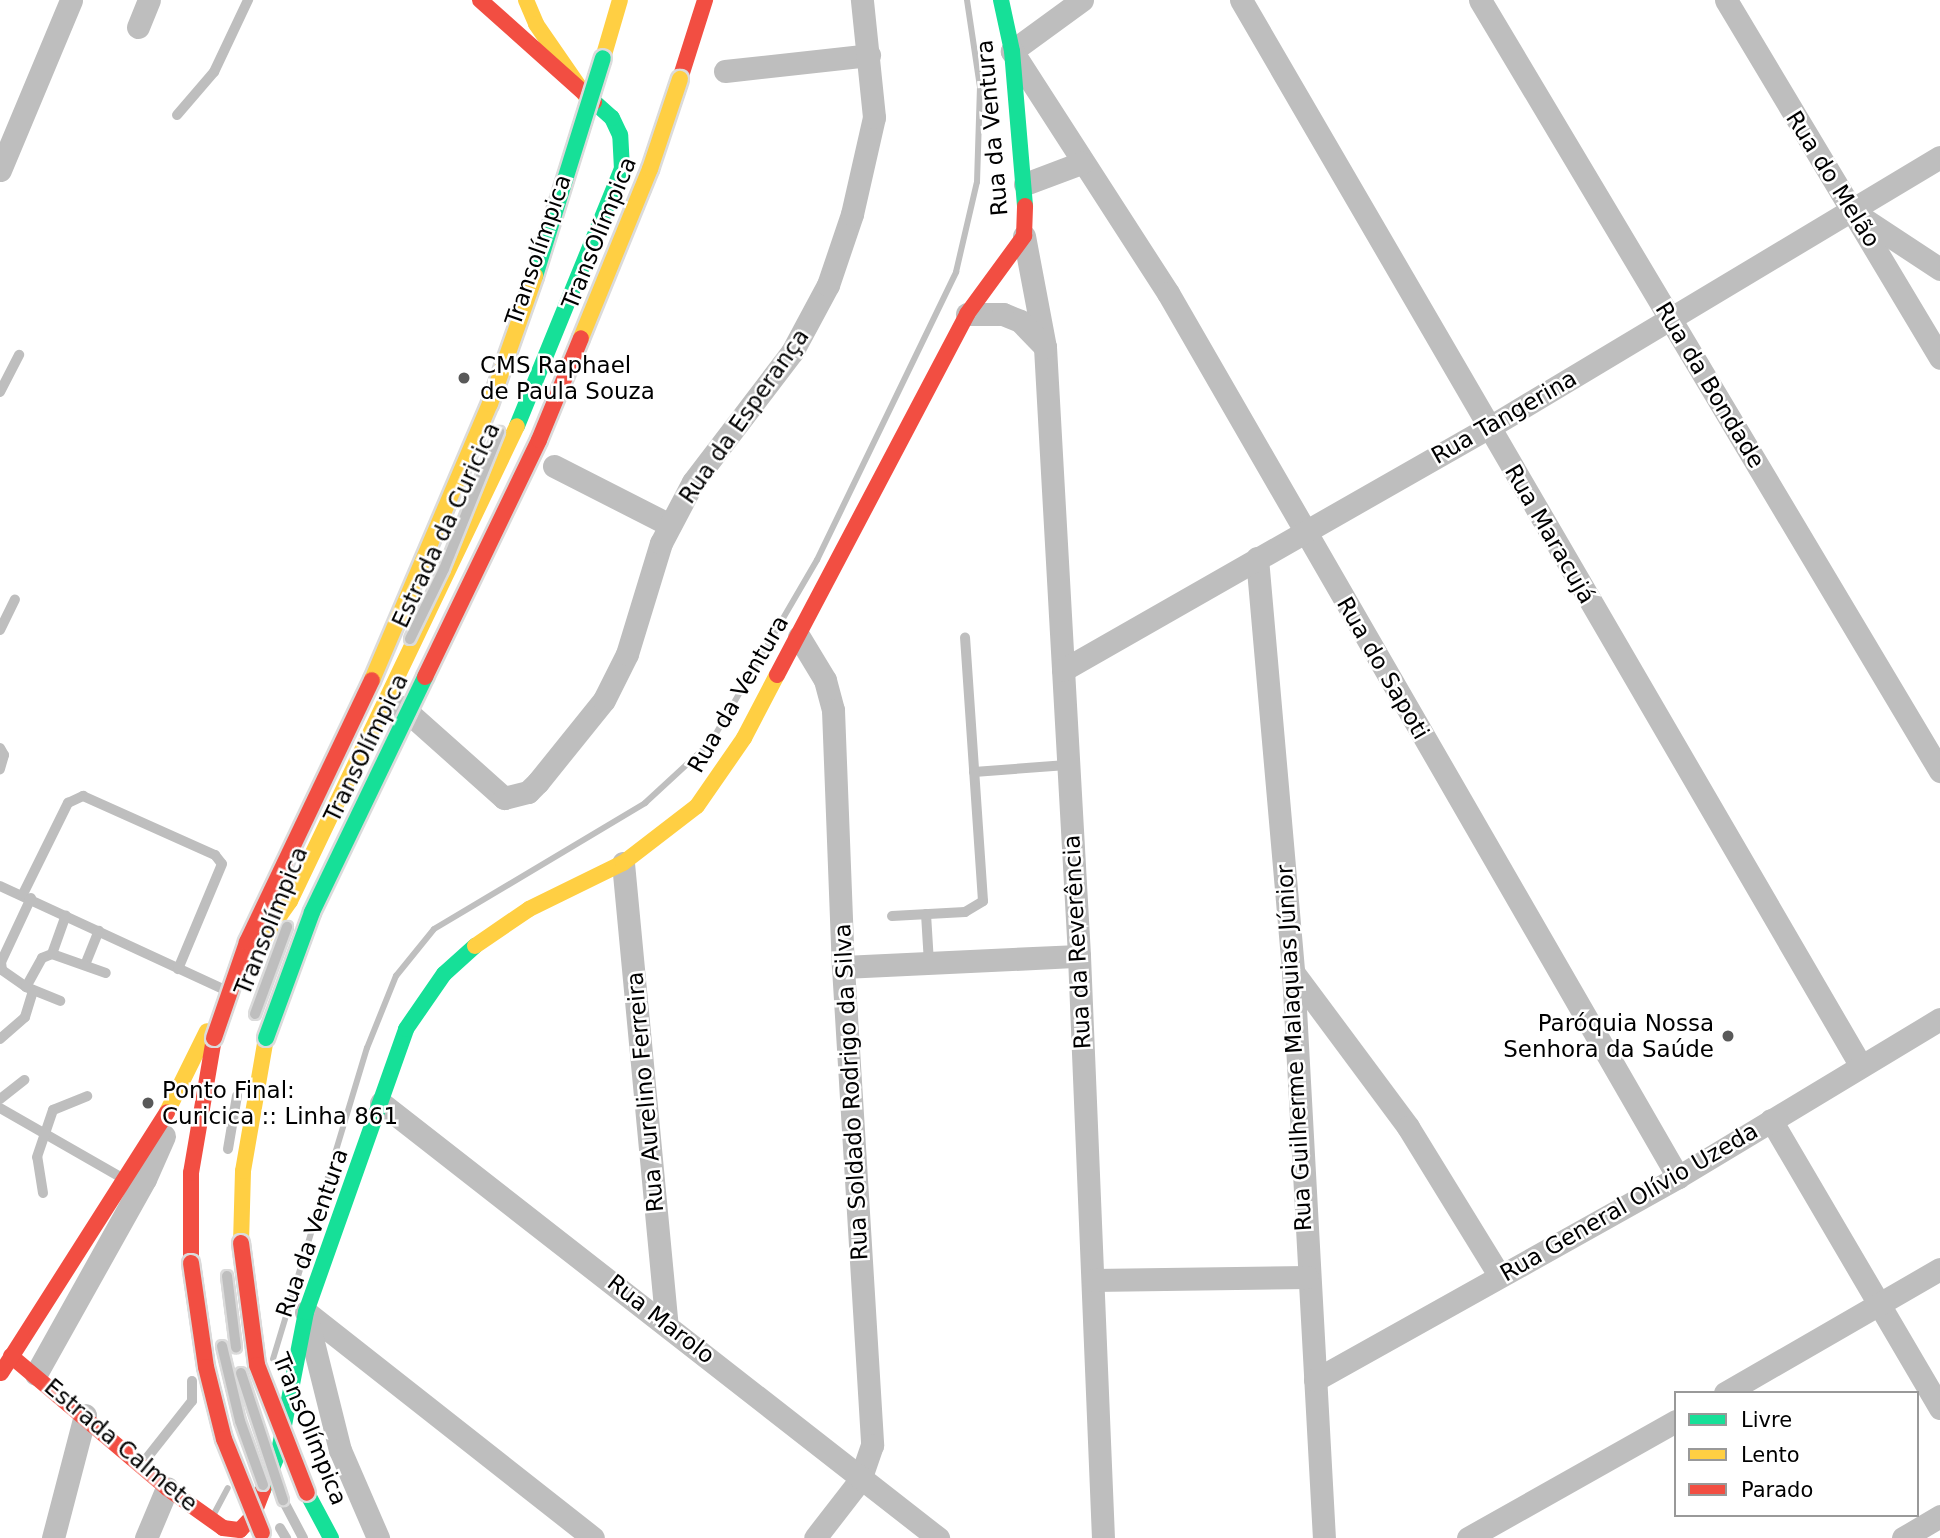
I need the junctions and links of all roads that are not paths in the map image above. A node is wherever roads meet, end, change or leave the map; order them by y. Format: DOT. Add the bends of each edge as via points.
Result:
graph roads {
  1 [pos="71,0"];
  2 [pos="149,0"];
  3 [pos="248,0"];
  4 [pos="480,0"];
  5 [pos="526,0"];
  6 [pos="620,0"];
  7 [pos="705,0"];
  8 [pos="862,0"];
  9 [pos="1000,0"];
  10 [pos="1082,0"];
  11 [pos="1241,0"];
  12 [pos="1480,0"];
  13 [pos="1726,0"];
  14 [pos="138,27"];
  15 [pos="1012,51"];
  16 [pos="869,55"];
  17 [pos="726,71"];
  18 [pos="609,93"];
  19 [pos="585,94"];
  20 [pos="177,115"];
  21 [pos="602,120"];
  22 [pos="637,152"];
  23 [pos="1940,157"];
  24 [pos="1081,163"];
  25 [pos="0,170"];
  26 [pos="1025,184"];
  27 [pos="1854,212"];
  28 [pos="1024,236"];
  29 [pos="1940,269"];
  30 [pos="967,314"];
  31 [pos="1671,320"];
  32 [pos="1045,347"];
  33 [pos="19,355"];
  34 [pos="1940,358"];
  35 [pos="0,392"];
  36 [pos="502,425"];
  37 [pos="1488,428"];
  38 [pos="554,467"];
  39 [pos="670,525"];
  40 [pos="1305,529"];
  41 [pos="1257,558"];
  42 [pos="15,599"];
  43 [pos="0,630"];
  44 [pos="799,637"];
  45 [pos="965,638"];
  46 [pos="1063,670"];
  47 [pos="391,696"];
  48 [pos="0,748"];
  49 [pos="1067,765"];
  50 [pos="0,768"];
  51 [pos="1940,771"];
  52 [pos="974,772"];
  53 [pos="624,863"];
  54 [pos="0,886"];
  55 [pos="27,896"];
  56 [pos="926,914"];
  57 [pos="66,915"];
  58 [pos="892,916"];
  59 [pos="99,931"];
  60 [pos="52,954"];
  61 [pos="1079,956"];
  62 [pos="929,962"];
  63 [pos="85,965"];
  64 [pos="256,965"];
  65 [pos="843,967"];
  66 [pos="178,969"];
  67 [pos="106,972"];
  68 [pos="1293,972"];
  69 [pos="29,989"];
  70 [pos="227,991"];
  71 [pos="60,1001"];
  72 [pos="1940,1019"];
  73 [pos="253,1023"];
  74 [pos="0,1039"];
  75 [pos="1861,1066"];
  76 [pos="24,1080"];
  77 [pos="239,1083"];
  78 [pos="87,1096"];
  79 [pos="0,1099"];
  80 [pos="382,1103"];
  81 [pos="0,1108"];
  82 [pos="169,1108"];
  83 [pos="1771,1121"];
  84 [pos="45,1134"];
  85 [pos="226,1163"];
  86 [pos="1678,1177"];
  87 [pos="124,1179"];
  88 [pos="43,1194"];
  89 [pos="225,1258"];
  90 [pos="1940,1269"];
  91 [pos="1499,1275"];
  92 [pos="1307,1277"];
  93 [pos="1093,1280"];
  94 [pos="1880,1305"];
  95 [pos="306,1312"];
  96 [pos="667,1322"];
  97 [pos="220,1333"];
  98 [pos="11,1356"];
  99 [pos="189,1366"];
  100 [pos="0,1374"];
  101 [pos="36,1374"];
  102 [pos="1315,1380"];
  103 [pos="1729,1391"];
  104 [pos="1940,1408"];
  105 [pos="85,1415"];
  106 [pos="1674,1422"];
  107 [pos="141,1465"];
  108 [pos="860,1479"];
  109 [pos="167,1488"];
  110 [pos="1940,1516"];
  111 [pos="228,1533"];
  112 [pos="283,1533"];
  113 [pos="263,1535"];
  114 [pos="53,1538"];
  115 [pos="146,1538"];
  116 [pos="303,1538"];
  117 [pos="331,1538"];
  118 [pos="378,1538"];
  119 [pos="593,1538"];
  120 [pos="815,1538"];
  121 [pos="938,1538"];
  122 [pos="1103,1538"];
  123 [pos="1324,1538"];
  124 [pos="1468,1538"];
  125 [pos="1903,1538"];
  1 -- 25 [label="street"];
  2 -- 14 [label="street"];
  3 -- 20 [label="lane" via="214,72"];
  4 -- 19 [label="main road, Estrada da Curicica"];
  5 -- 19 [label="main road" via="536,24"];
  6 -- 113 [label="main road, TransOlímpica, bridge" via="548,241 490,404 380,662 252,932 214,1038 191,1173 191,1263 206,1367 224,1439"];
  7 -- 117 [label="main road, TransOlímpica, bridge" via="641,192 539,440 322,890 266,1038 243,1171 241,1243 257,1365 307,1493"];
  8 -- 16 [label="street, Rua da Esperança"];
  9 -- 15 [label="main road, Rua da Ventura"];
  10 -- 15 [label="street"];
  11 -- 37 [label="street, Rua Maracujá"];
  12 -- 31 [label="street, Rua da Bondade"];
  13 -- 27 [label="street, Rua do Melão"];
  15 -- 24 [label="street, Rua do Sapoti"];
  15 -- 26 [label="main road, Rua da Ventura"];
  16 -- 17 [label="street"];
  16 -- 39 [label="street, Rua da Esperança" via="875,100 869,144 852,214 820,305 792,352 693,482"];
  18 -- 21 [label="lane"];
  19 -- 47 [label="main road, Estrada da Curicica" via="612,118 620,135 624,156 618,182 509,447"];
  22 -- 73 [label="lane, Transolímpica, bridge" via="555,365 303,891"];
  23 -- 27 [label="street, Rua Tangerina"];
  24 -- 26 [label="street"];
  24 -- 40 [label="street, Rua do Sapoti" via="1168,293"];
  26 -- 28 [label="main road, Rua da Ventura"];
  27 -- 29 [label="street"];
  27 -- 31 [label="street, Rua Tangerina"];
  27 -- 34 [label="street, Rua do Melão"];
  28 -- 30 [label="main road, Rua da Ventura"];
  28 -- 32 [label="street, Rua da Reverência"];
  30 -- 32 [label="street" via="1003,314 1034,332"];
  30 -- 44 [label="main road, Rua da Ventura"];
  31 -- 37 [label="street, Rua Tangerina"];
  31 -- 51 [label="street, Rua da Bondade"];
  32 -- 46 [label="street, Rua da Reverência"];
  33 -- 35 [label="lane"];
  36 -- 64 [label="lane, Transolímpica, bridge" via="444,569"];
  37 -- 40 [label="street, Rua Tangerina"];
  37 -- 75 [label="street, Rua Maracujá"];
  38 -- 39 [label="street"];
  39 -- 47 [label="street, Rua da Esperança" via="616,681 528,792 504,798 494,792"];
  40 -- 41 [label="street, Rua Tangerina"];
  40 -- 86 [label="street, Rua do Sapoti"];
  41 -- 46 [label="street, Rua Tangerina"];
  41 -- 68 [label="street, Rua Guilherme Malaquias Júnior"];
  42 -- 43 [label="lane"];
  44 -- 53 [label="main road, Rua da Ventura" via="744,738 697,806"];
  44 -- 65 [label="street, Rua Soldado Rodrigo da Silva" via="825,680 833,710"];
  45 -- 52 [label="lane"];
  46 -- 49 [label="street, Rua da Reverência"];
  47 -- 70 [label="main road, Estrada da Curicica" via="290,901"];
  48 -- 50 [label="lane" via="4,755"];
  49 -- 52 [label="lane"];
  49 -- 61 [label="street, Rua da Reverência"];
  52 -- 56 [label="lane" via="983,901 965,912"];
  53 -- 80 [label="main road, Rua da Ventura" via="529,909 444,974 407,1029"];
  53 -- 96 [label="street, Rua Aurelino Ferreira"];
  54 -- 55 [label="lane"];
  55 -- 57 [label="lane"];
  55 -- 66 [label="lane" via="68,803 83,796 215,855 222,864"];
  55 -- 69 [label="lane" via="1,962 8,978"];
  56 -- 58 [label="lane"];
  56 -- 62 [label="lane"];
  57 -- 59 [label="lane"];
  57 -- 60 [label="lane"];
  59 -- 63 [label="lane"];
  59 -- 66 [label="lane"];
  60 -- 63 [label="lane"];
  60 -- 69 [label="lane" via="42,958"];
  61 -- 62 [label="street"];
  61 -- 93 [label="street, Rua da Reverência"];
  62 -- 65 [label="street"];
  63 -- 67 [label="lane"];
  65 -- 108 [label="street, Rua Soldado Rodrigo da Silva" via="872,1445"];
  66 -- 70 [label="lane"];
  68 -- 91 [label="street" via="1408,1127"];
  68 -- 92 [label="street, Rua Guilherme Malaquias Júnior"];
  69 -- 71 [label="lane"];
  69 -- 74 [label="lane" via="25,1017"];
  70 -- 82 [label="main road, Estrada da Curicica"];
  72 -- 75 [label="street, Rua General Olívio Uzeda"];
  75 -- 83 [label="street, Rua General Olívio Uzeda"];
  76 -- 79 [label="lane"];
  77 -- 85 [label="lane"];
  78 -- 84 [label="lane" via="59,1104"];
  80 -- 95 [label="main road, Rua da Ventura"];
  80 -- 96 [label="street, Rua Marolo"];
  81 -- 84 [label="lane"];
  82 -- 87 [label="main road, Estrada da Curicica"];
  82 -- 101 [label="street" via="162,1144 145,1179"];
  83 -- 86 [label="street, Rua General Olívio Uzeda"];
  83 -- 94 [label="street"];
  84 -- 87 [label="lane"];
  84 -- 88 [label="lane" via="37,1157"];
  86 -- 91 [label="street, Rua General Olívio Uzeda"];
  87 -- 98 [label="main road, Estrada da Curicica"];
  89 -- 116 [label="lane, Transolímpica, bridge" via="244,1383 283,1500"];
  90 -- 94 [label="street"];
  91 -- 102 [label="street, Rua General Olívio Uzeda"];
  92 -- 93 [label="street"];
  92 -- 102 [label="street, Rua Guilherme Malaquias Júnior"];
  93 -- 122 [label="street, Rua da Reverência"];
  94 -- 103 [label="street"];
  94 -- 104 [label="street"];
  95 -- 111 [label="main road, Rua da Ventura" via="279,1451 253,1516"];
  95 -- 118 [label="street" via="340,1450"];
  95 -- 119 [label="street"];
  96 -- 108 [label="street, Rua Marolo"];
  97 -- 112 [label="lane, bridge" via="240,1421"];
  98 -- 100 [label="main road, Estrada da Curicica"];
  98 -- 101 [label="main road, Estrada Calmete"];
  99 -- 107 [label="lane" via="192,1401"];
  101 -- 105 [label="main road, Estrada Calmete"];
  102 -- 123 [label="street, Rua Guilherme Malaquias Júnior"];
  105 -- 107 [label="main road, Estrada Calmete"];
  105 -- 114 [label="street"];
  106 -- 124 [label="street"];
  107 -- 109 [label="main road, Estrada Calmete"];
  108 -- 120 [label="street, Rua Soldado Rodrigo da Silva"];
  108 -- 121 [label="street, Rua Marolo"];
  109 -- 111 [label="main road, Estrada Calmete"];
  109 -- 115 [label="street"];
  110 -- 125 [label="street"];
}
